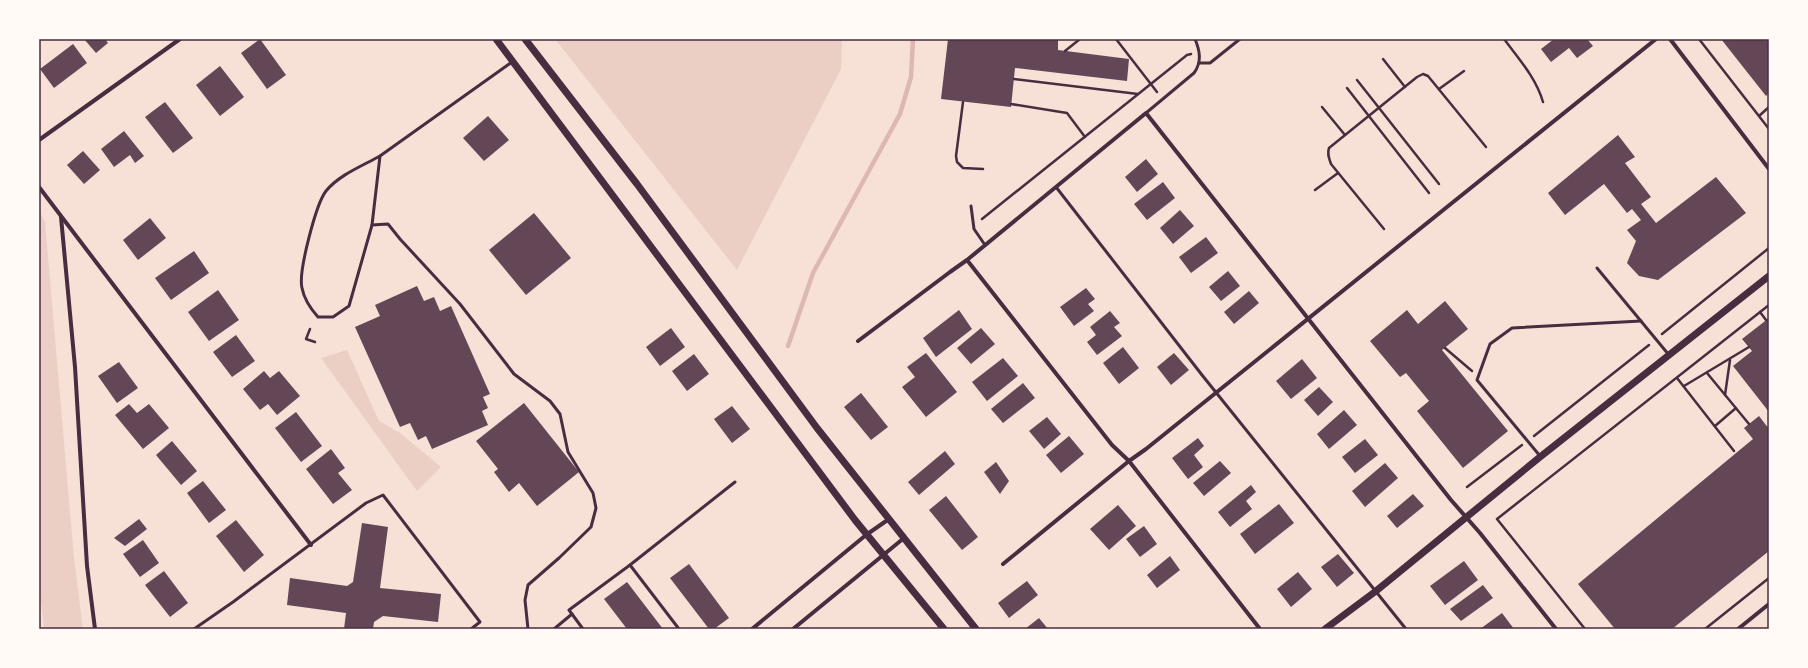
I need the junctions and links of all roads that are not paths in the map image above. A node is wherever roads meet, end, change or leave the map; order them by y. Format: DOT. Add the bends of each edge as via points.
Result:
graph roads {
  1 [pos="180,39"];
  2 [pos="496,39"];
  3 [pos="525,39"];
  4 [pos="1195,39"];
  5 [pos="1240,39"];
  6 [pos="1656,39"];
  7 [pos="1670,39"];
  8 [pos="513,61"];
  9 [pos="1200,63"];
  10 [pos="1146,113"];
  11 [pos="39,140"];
  12 [pos="380,156"];
  13 [pos="1769,169"];
  14 [pos="39,187"];
  15 [pos="1056,187"];
  16 [pos="971,206"];
  17 [pos="61,216"];
  18 [pos="372,225"];
  19 [pos="986,245"];
  20 [pos="967,260"];
  21 [pos="1597,268"];
  22 [pos="1769,276"];
  23 [pos="1308,318"];
  24 [pos="1641,321"];
  25 [pos="858,341"];
  26 [pos="1669,355"];
  27 [pos="1216,392"];
  28 [pos="1540,456"];
  29 [pos="1129,461"];
  30 [pos="735,482"];
  31 [pos="1466,517"];
  32 [pos="889,519"];
  33 [pos="866,535"];
  34 [pos="904,538"];
  35 [pos="311,545"];
  36 [pos="883,555"];
  37 [pos="1003,564"];
  38 [pos="630,565"];
  39 [pos="1376,591"];
  40 [pos="1769,604"];
  41 [pos="572,614"];
  42 [pos="95,629"];
  43 [pos="194,629"];
  44 [pos="471,629"];
  45 [pos="528,629"];
  46 [pos="554,629"];
  47 [pos="583,629"];
  48 [pos="679,629"];
  49 [pos="752,629"];
  50 [pos="793,629"];
  51 [pos="944,629"];
  52 [pos="976,629"];
  53 [pos="1260,629"];
  54 [pos="1325,629"];
  55 [pos="1406,629"];
  56 [pos="1556,629"];
  57 [pos="1738,629"];
  1 -- 11 [label="street"];
  2 -- 8 [label="street"];
  3 -- 32 [label="street" via="642,190 817,428"];
  4 -- 9 [label="lane" via="1200,53"];
  5 -- 9 [label="lane" via="1210,63"];
  6 -- 23 [label="street"];
  7 -- 13 [label="street"];
  8 -- 12 [label="lane"];
  8 -- 33 [label="street"];
  9 -- 10 [label="lane" via="1194,73"];
  10 -- 15 [label="street"];
  10 -- 23 [label="street"];
  12 -- 18 [label="lane"];
  12 -- 18 [label="lane" via="338,180 325,192 315,218 301,274 308,306 318,317 333,317 349,306"];
  14 -- 17 [label="street"];
  15 -- 19 [label="street"];
  15 -- 27 [label="lane"];
  16 -- 19 [label="lane" via="973,226"];
  17 -- 35 [label="street"];
  17 -- 42 [label="street" via="75,367 87,566"];
  18 -- 45 [label="lane" via="388,224 460,304 514,374 550,402 560,414 568,452 593,493 596,508 591,527 528,585 524,600"];
  19 -- 20 [label="street"];
  20 -- 25 [label="street"];
  20 -- 29 [label="street" via="1112,445"];
  21 -- 24 [label="lane"];
  22 -- 26 [label="street"];
  23 -- 27 [label="street"];
  23 -- 31 [label="street"];
  24 -- 26 [label="lane"];
  24 -- 28 [label="lane" via="1512,328 1490,344 1477,380"];
  26 -- 28 [label="street"];
  27 -- 29 [label="street"];
  27 -- 39 [label="lane"];
  28 -- 31 [label="street"];
  29 -- 37 [label="street"];
  29 -- 53 [label="street"];
  30 -- 38 [label="lane"];
  31 -- 39 [label="street"];
  31 -- 56 [label="street"];
  32 -- 33 [label="street"];
  32 -- 34 [label="street"];
  33 -- 36 [label="street"];
  33 -- 49 [label="street"];
  34 -- 36 [label="street"];
  34 -- 52 [label="street"];
  35 -- 43 [label="lane"];
  35 -- 44 [label="lane" via="366,503 383,495 480,622"];
  36 -- 50 [label="street"];
  36 -- 51 [label="street"];
  38 -- 41 [label="lane" via="569,610"];
  38 -- 48 [label="lane"];
  39 -- 54 [label="street"];
  39 -- 55 [label="lane"];
  40 -- 57 [label="street"];
  41 -- 46 [label="lane"];
  41 -- 47 [label="lane"];
}
